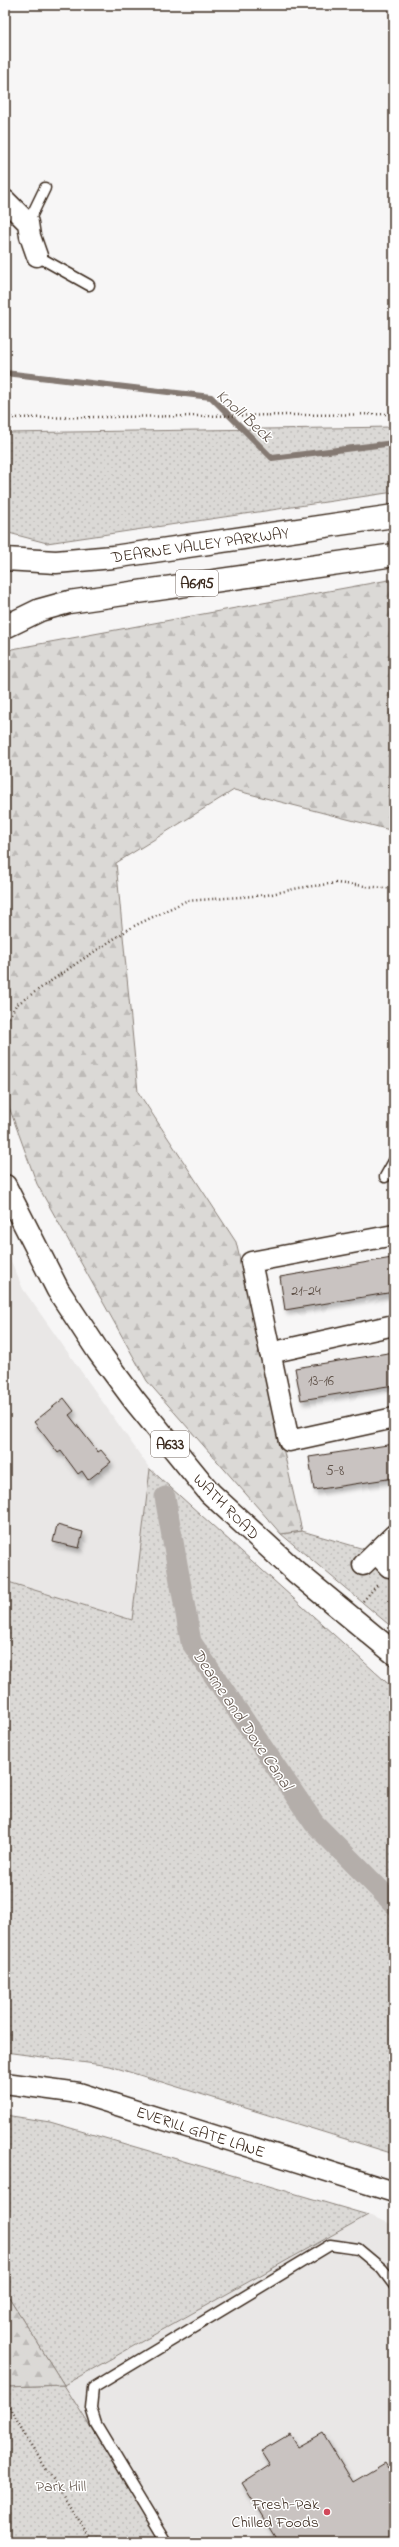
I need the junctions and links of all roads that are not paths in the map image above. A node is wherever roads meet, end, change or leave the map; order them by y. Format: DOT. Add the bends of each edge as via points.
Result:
graph roads {
  1 [pos="45,188"];
  2 [pos="5,200"];
  3 [pos="28,223"];
  4 [pos="37,256"];
  5 [pos="89,285"];
  6 [pos="394,516"];
  7 [pos="394,555"];
  8 [pos="5,559"];
  9 [pos="5,627"];
  10 [pos="394,1161"];
  11 [pos="385,1177"];
  12 [pos="5,1186"];
  13 [pos="394,1235"];
  14 [pos="394,1325"];
  15 [pos="270,1353"];
  16 [pos="394,1418"];
  17 [pos="394,1535"];
  18 [pos="389,1567"];
  19 [pos="394,1653"];
  20 [pos="5,2083"];
  21 [pos="394,2192"];
  22 [pos="394,2285"];
  23 [pos="167,2542"];
  1 -- 3 [label="lane"];
  2 -- 3 [label="street"];
  3 -- 4 [label="street" via="33,249"];
  4 -- 5 [label="lane"];
  6 -- 8 [label="main road, DEARNE VALLEY PARKWAY / A6195" via="113,557 56,562"];
  7 -- 9 [label="main road, A6195" via="69,602 40,610"];
  10 -- 11 [label="lane"];
  12 -- 19 [label="main road, WATH ROAD / A633" via="58,1290 98,1351 210,1493 296,1572"];
  13 -- 15 [label="street" via="251,1262"];
  14 -- 15 [label="street"];
  15 -- 16 [label="street" via="288,1441"];
  17 -- 18 [label="street" via="369,1559"];
  20 -- 21 [label="street, EVERILL GATE LANE" via="79,2092"];
  22 -- 23 [label="lane" via="382,2269 358,2249 330,2245 93,2388 91,2408 96,2424"];
}
